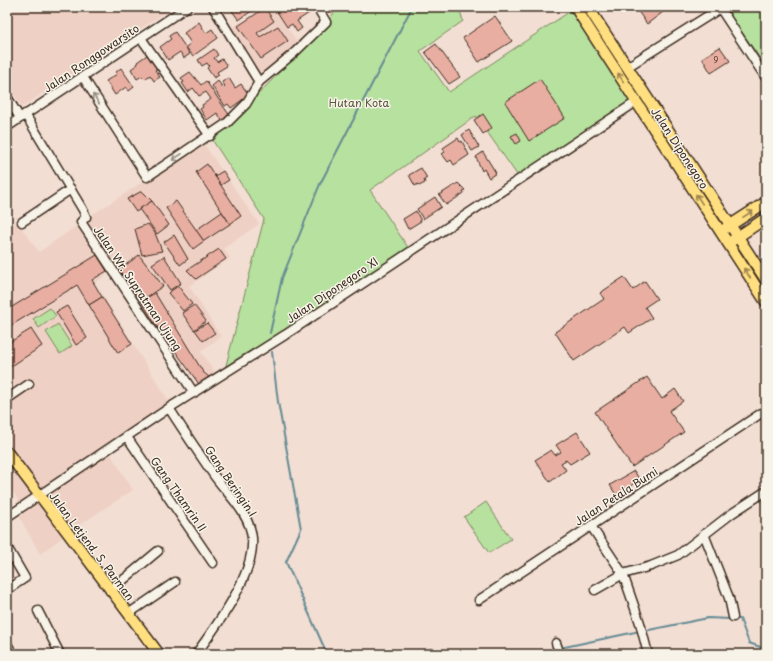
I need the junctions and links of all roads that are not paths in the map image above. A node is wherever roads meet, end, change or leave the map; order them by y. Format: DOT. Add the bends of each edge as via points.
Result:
graph roads {
  1 [pos="187,7"];
  2 [pos="213,7"];
  3 [pos="317,7"];
  4 [pos="575,7"];
  5 [pos="588,7"];
  6 [pos="721,7"];
  7 [pos="598,23"];
  8 [pos="589,29"];
  9 [pos="141,38"];
  10 [pos="627,67"];
  11 [pos="83,77"];
  12 [pos="766,78"];
  13 [pos="259,82"];
  14 [pos="7,97"];
  15 [pos="636,102"];
  16 [pos="7,116"];
  17 [pos="22,116"];
  18 [pos="10,125"];
  19 [pos="210,136"];
  20 [pos="71,189"];
  21 [pos="766,202"];
  22 [pos="766,218"];
  23 [pos="22,222"];
  24 [pos="730,225"];
  25 [pos="720,232"];
  26 [pos="738,237"];
  27 [pos="728,244"];
  28 [pos="766,280"];
  29 [pos="766,302"];
  30 [pos="29,384"];
  31 [pos="194,392"];
  32 [pos="7,399"];
  33 [pos="169,408"];
  34 [pos="766,410"];
  35 [pos="127,437"];
  36 [pos="8,456"];
  37 [pos="766,491"];
  38 [pos="40,495"];
  39 [pos="7,517"];
  40 [pos="591,526"];
  41 [pos="704,534"];
  42 [pos="7,547"];
  43 [pos="158,551"];
  44 [pos="213,563"];
  45 [pos="623,574"];
  46 [pos="175,582"];
  47 [pos="7,590"];
  48 [pos="595,590"];
  49 [pos="110,591"];
  50 [pos="479,600"];
  51 [pos="38,611"];
  52 [pos="128,614"];
  53 [pos="733,617"];
  54 [pos="556,643"];
  55 [pos="7,644"];
  56 [pos="13,654"];
  57 [pos="60,654"];
  58 [pos="158,654"];
  59 [pos="196,654"];
  60 [pos="560,654"];
  61 [pos="648,654"];
  1 -- 9 [label="street, Jalan Ronggowarsito"];
  2 -- 13 [label="street"];
  3 -- 13 [label="street" via="326,22"];
  4 -- 8 [label="main road, Jalan Diponegoro"];
  5 -- 7 [label="main road, Jalan Diponegoro"];
  6 -- 10 [label="street"];
  6 -- 12 [label="street"];
  7 -- 8 [label="main road"];
  7 -- 10 [label="main road, Jalan Diponegoro"];
  15 -- 8 [label="main road, Jalan Diponegoro, one-way"];
  9 -- 11 [label="street, Jalan Ronggowarsito"];
  9 -- 19 [label="street"];
  10 -- 24 [label="main road, Jalan Diponegoro"];
  11 -- 17 [label="street, Jalan Ronggowarsito"];
  19 -- 11 [label="street, one-way" via="147,177"];
  13 -- 19 [label="street" via="246,104 228,124"];
  14 -- 17 [label="street, Jalan Wr. Supratman Ujung"];
  25 -- 15 [label="main road, Jalan Diponegoro, one-way"];
  15 -- 31 [label="street, Jalan Diponegoro XI" via="285,335"];
  16 -- 18 [label="street"];
  17 -- 18 [label="street, Jalan Ronggowarsito"];
  17 -- 20 [label="street, Jalan Wr. Supratman Ujung"];
  20 -- 23 [label="street"];
  20 -- 31 [label="street, Jalan Wr. Supratman Ujung" via="86,216 81,222"];
  24 -- 21 [label="main road, one-way"];
  22 -- 26 [label="main road"];
  24 -- 25 [label="main road"];
  24 -- 26 [label="main road, Jalan Diponegoro"];
  25 -- 27 [label="main road, Jalan Diponegoro"];
  26 -- 27 [label="main road"];
  26 -- 28 [label="main road, Jalan Diponegoro"];
  29 -- 27 [label="main road, Jalan Diponegoro, one-way"];
  30 -- 32 [label="street"];
  31 -- 33 [label="street, Jalan Diponegoro XI"];
  33 -- 35 [label="street, Jalan Diponegoro XI"];
  33 -- 59 [label="street, Gang Beringin I" via="236,503 252,537 246,573 230,603"];
  34 -- 40 [label="street, Jalan Petala Bumi"];
  35 -- 38 [label="street, Jalan Diponegoro XI"];
  35 -- 44 [label="street, Gang Thamrin II"];
  36 -- 38 [label="main road, Jalan Letjend. S. Parman"];
  37 -- 41 [label="street"];
  38 -- 39 [label="street, Jalan Diponegoro XI"];
  38 -- 49 [label="main road, Jalan Letjend. S. Parman"];
  40 -- 45 [label="street"];
  40 -- 50 [label="street, Jalan Petala Bumi"];
  41 -- 45 [label="street" via="678,555"];
  41 -- 53 [label="street" via="729,598"];
  42 -- 47 [label="street" via="25,578"];
  43 -- 49 [label="street"];
  45 -- 48 [label="street"];
  45 -- 61 [label="street"];
  46 -- 52 [label="street"];
  49 -- 52 [label="main road, Jalan Letjend. S. Parman"];
  51 -- 57 [label="street"];
  52 -- 58 [label="main road, Jalan Letjend. S. Parman"];
  54 -- 60 [label="street"];
  55 -- 56 [label="street"];
}
